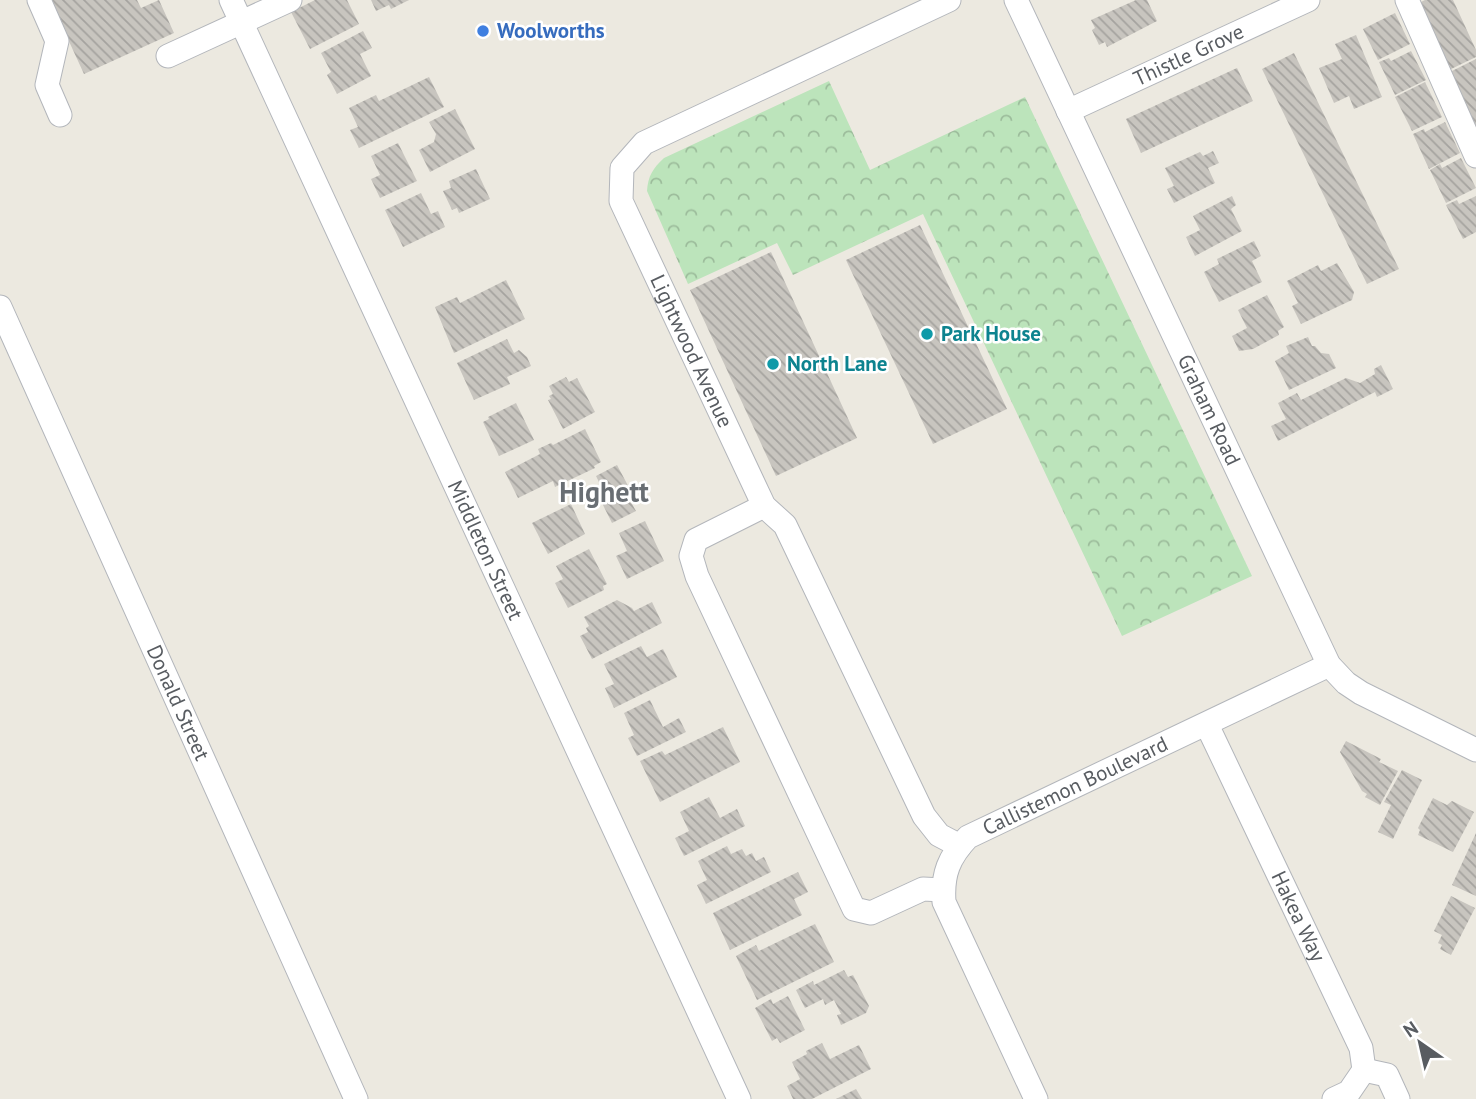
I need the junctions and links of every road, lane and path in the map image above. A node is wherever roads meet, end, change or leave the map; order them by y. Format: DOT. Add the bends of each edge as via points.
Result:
graph roads {
  1 [pos="39,0"];
  2 [pos="231,0"];
  3 [pos="290,0"];
  4 [pos="949,0"];
  5 [pos="1016,0"];
  6 [pos="1308,0"];
  7 [pos="1407,0"];
  8 [pos="241,22"];
  9 [pos="168,56"];
  10 [pos="1068,111"];
  11 [pos="60,115"];
  12 [pos="1476,156"];
  13 [pos="0,307"];
  14 [pos="764,506"];
  15 [pos="1329,665"];
  16 [pos="1207,724"];
  17 [pos="1476,750"];
  18 [pos="960,846"];
  19 [pos="943,890"];
  20 [pos="1364,1070"];
  21 [pos="356,1099"];
  22 [pos="739,1099"];
  23 [pos="1036,1099"];
  24 [pos="1334,1099"];
  25 [pos="1398,1099"];
  1 -- 11 [label="street" via="57,41 47,85"];
  2 -- 8 [label="street, Middleton Street"];
  3 -- 8 [label="street"];
  4 -- 14 [label="street, Lightwood Avenue" via="644,143 622,168 621,201"];
  5 -- 10 [label="street, Graham Road"];
  6 -- 10 [label="street, Thistle Grove"];
  7 -- 12 [label="street"];
  8 -- 9 [label="street"];
  8 -- 22 [label="street, Middleton Street"];
  10 -- 15 [label="street, Graham Road"];
  13 -- 21 [label="street, Donald Street"];
  14 -- 18 [label="street, Lightwood Avenue" via="785,525 923,816 939,835"];
  14 -- 19 [label="street" via="696,540 691,556 697,576 855,909 872,913 923,889"];
  15 -- 16 [label="street, Callistemon Boulevard"];
  15 -- 17 [label="street, Graham Road" via="1361,693"];
  16 -- 18 [label="street, Callistemon Boulevard" via="968,837"];
  16 -- 20 [label="street, Hakea Way" via="1361,1048"];
  18 -- 19 [label="street, Callistemon Boulevard" via="945,872"];
  19 -- 23 [label="street" via="944,902"];
  20 -- 24 [label="street" via="1349,1092"];
  20 -- 25 [label="street" via="1387,1075"];
}
